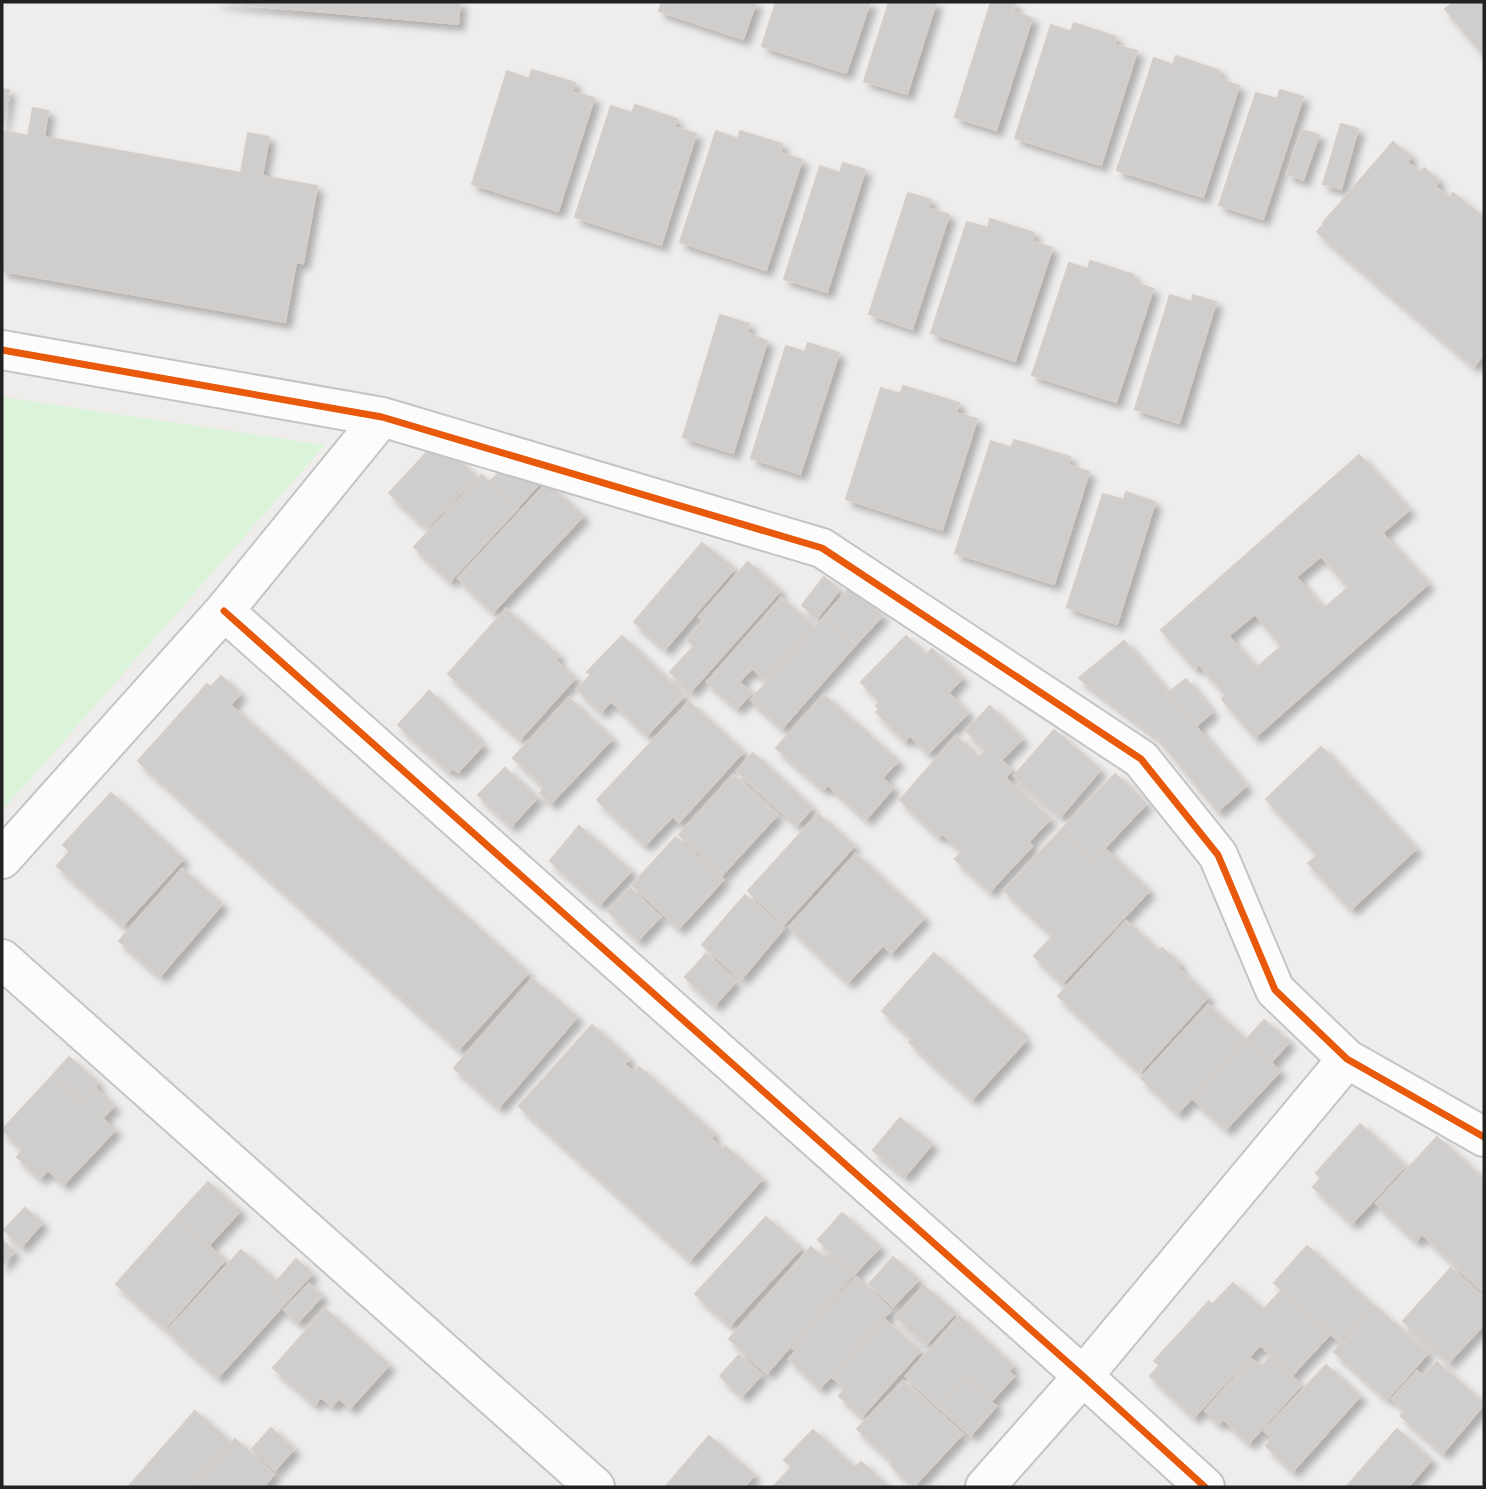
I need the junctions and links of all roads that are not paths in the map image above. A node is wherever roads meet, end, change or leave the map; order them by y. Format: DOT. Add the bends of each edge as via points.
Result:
graph roads {
  1 [pos="2,350"];
  2 [pos="383,417"];
  3 [pos="224,611"];
  4 [pos="2,859"];
  5 [pos="2,959"];
  6 [pos="1347,1059"];
  7 [pos="1484,1137"];
  8 [pos="1083,1376"];
  9 [pos="595,1487"];
  10 [pos="985,1487"];
  11 [pos="1205,1487"];
  1 -- 2 [label="street"];
  2 -- 3 [label="street"];
  2 -- 6 [label="street" via="822,548 1141,759 1218,855 1275,989"];
  3 -- 4 [label="street"];
  3 -- 8 [label="street"];
  5 -- 9 [label="street"];
  6 -- 7 [label="street"];
  6 -- 8 [label="street"];
  8 -- 10 [label="street"];
  8 -- 11 [label="street"];
}
